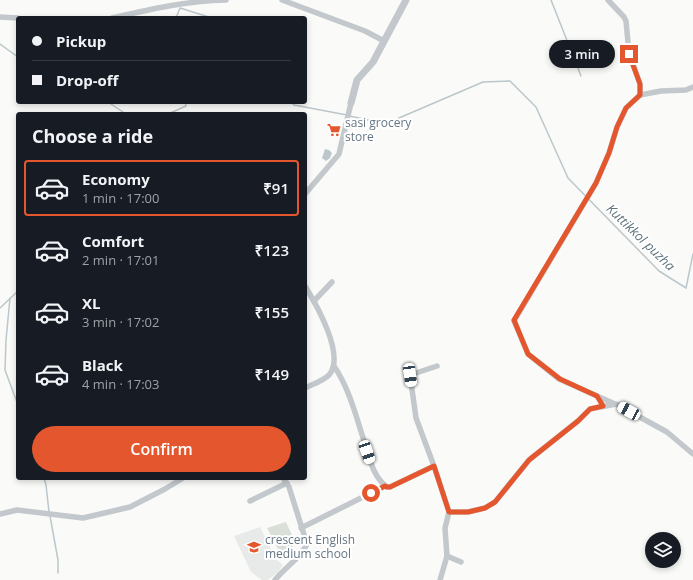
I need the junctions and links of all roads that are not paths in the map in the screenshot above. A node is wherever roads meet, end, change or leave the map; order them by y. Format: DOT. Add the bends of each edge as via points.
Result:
graph roads {
  1 [pos="226,0"];
  2 [pos="282,0"];
  3 [pos="406,0"];
  4 [pos="608,0"];
  5 [pos="121,16"];
  6 [pos="0,18"];
  7 [pos="16,18"];
  8 [pos="384,41"];
  9 [pos="693,87"];
  10 [pos="640,95"];
  11 [pos="351,103"];
  12 [pos="307,192"];
  13 [pos="332,282"];
  14 [pos="307,289"];
  15 [pos="314,301"];
  16 [pos="334,366"];
  17 [pos="438,366"];
  18 [pos="307,387"];
  19 [pos="597,396"];
  20 [pos="616,404"];
  21 [pos="603,406"];
  22 [pos="693,454"];
  23 [pos="434,466"];
  24 [pos="180,480"];
  25 [pos="285,481"];
  26 [pos="385,486"];
  27 [pos="250,501"];
  28 [pos="449,512"];
  29 [pos="0,514"];
  30 [pos="301,528"];
  31 [pos="447,556"];
  32 [pos="461,562"];
  33 [pos="275,580"];
  34 [pos="440,580"];
  1 -- 5 [label="street" via="165,6"];
  2 -- 8 [label="street" via="365,31"];
  3 -- 8 [label="street"];
  4 -- 10 [label="street" via="626,21 629,54 640,84"];
  6 -- 7 [label="street"];
  8 -- 11 [label="street" via="373,62 358,80"];
  9 -- 10 [label="street"];
  10 -- 19 [label="street" via="626,108 596,183 514,320 528,354 560,379"];
  11 -- 12 [label="street" via="339,154"];
  13 -- 15 [label="street"];
  14 -- 15 [label="street"];
  15 -- 16 [label="street" via="331,341"];
  16 -- 18 [label="street" via="322,381"];
  16 -- 26 [label="street" via="345,386 372,466"];
  17 -- 23 [label="street" via="410,375 416,418"];
  19 -- 20 [label="street"];
  19 -- 21 [label="street"];
  20 -- 21 [label="street"];
  20 -- 22 [label="street" via="667,432"];
  21 -- 28 [label="street" via="590,409 529,460 495,502 485,508 468,512"];
  23 -- 26 [label="street" via="390,487"];
  23 -- 28 [label="street"];
  24 -- 29 [label="street" via="130,506 83,518 17,510"];
  25 -- 27 [label="street"];
  25 -- 30 [label="street" via="298,510"];
  26 -- 30 [label="street"];
  28 -- 31 [label="street" via="445,528"];
  30 -- 33 [label="street" via="307,544 304,550"];
  31 -- 32 [label="street"];
  31 -- 34 [label="street"];
}
